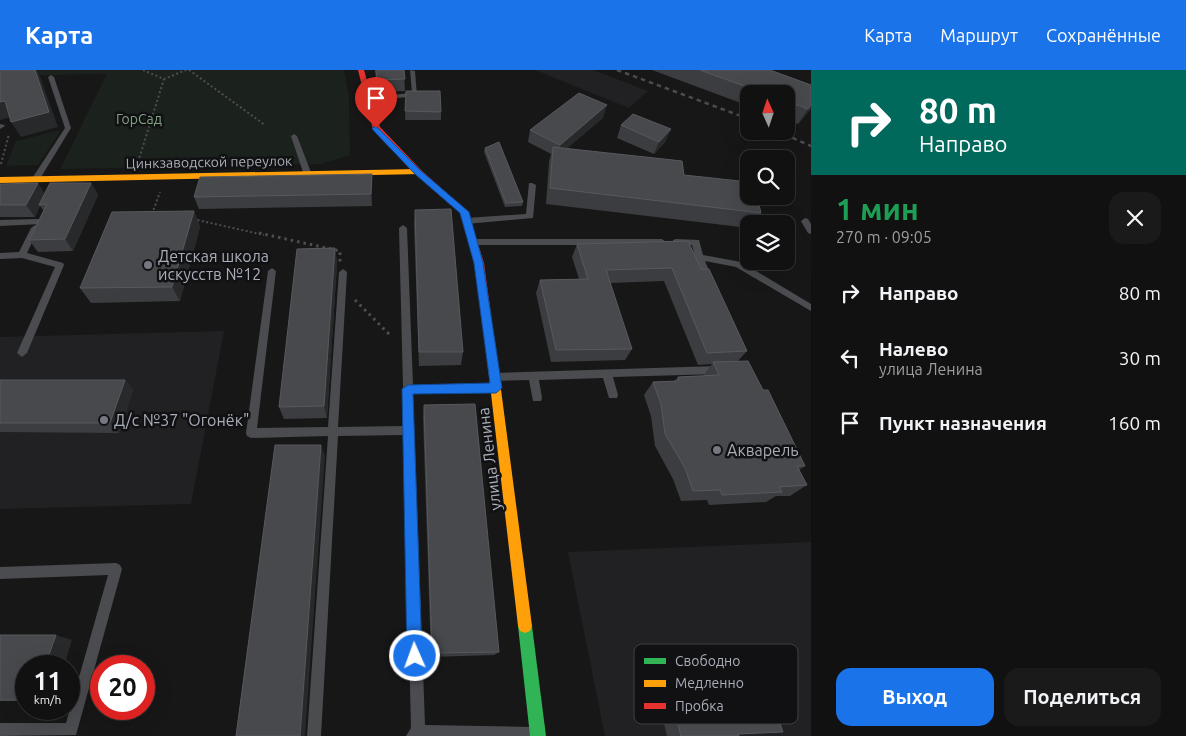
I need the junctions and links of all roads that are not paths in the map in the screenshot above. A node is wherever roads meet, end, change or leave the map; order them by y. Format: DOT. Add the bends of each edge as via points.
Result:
graph roads {
  1 [pos="361,70"];
  2 [pos="412,71"];
  3 [pos="51,77"];
  4 [pos="368,99"];
  5 [pos="294,136"];
  6 [pos="418,172"];
  7 [pos="308,175"];
  8 [pos="0,180"];
  9 [pos="35,180"];
  10 [pos="532,185"];
  11 [pos="43,213"];
  12 [pos="466,220"];
  13 [pos="805,220"];
  14 [pos="38,222"];
  15 [pos="0,223"];
  16 [pos="403,228"];
  17 [pos="811,231"];
  18 [pos="473,242"];
  19 [pos="22,255"];
  20 [pos="0,256"];
  21 [pos="699,257"];
  22 [pos="272,271"];
  23 [pos="343,272"];
  24 [pos="714,292"];
  25 [pos="811,308"];
  26 [pos="22,353"];
  27 [pos="732,370"];
  28 [pos="607,374"];
  29 [pos="532,376"];
  30 [pos="496,382"];
  31 [pos="408,389"];
  32 [pos="613,395"];
  33 [pos="537,398"];
  34 [pos="407,430"];
  35 [pos="335,432"];
  36 [pos="0,572"];
  37 [pos="0,730"];
  38 [pos="416,735"];
  39 [pos="538,735"];
  40 [pos="314,736"];
  1 -- 4 [label="street, улица Ленина"];
  2 -- 4 [label="lane" via="415,95"];
  3 -- 9 [label="lane" via="68,128"];
  4 -- 6 [label="street, улица Ленина" via="376,128"];
  5 -- 7 [label="lane"];
  6 -- 7 [label="street, Цинкзаводской переулок"];
  6 -- 12 [label="street, улица Ленина" via="464,212"];
  7 -- 9 [label="street, Цинкзаводской переулок" via="58,183"];
  8 -- 9 [label="street, Цинкзаводской переулок"];
  10 -- 12 [label="lane" via="530,216"];
  11 -- 14 [label="lane"];
  12 -- 18 [label="street, улица Ленина"];
  13 -- 17 [label="lane"];
  14 -- 15 [label="lane"];
  14 -- 19 [label="lane"];
  16 -- 31 [label="lane"];
  18 -- 21 [label="lane" via="696,242"];
  18 -- 30 [label="street, улица Ленина" via="479,263"];
  19 -- 20 [label="lane"];
  19 -- 26 [label="lane" via="60,266"];
  21 -- 24 [label="lane"];
  21 -- 25 [label="lane" via="738,264"];
  22 -- 35 [label="lane" via="251,433"];
  23 -- 35 [label="lane"];
  27 -- 28 [label="lane"];
  28 -- 29 [label="lane"];
  28 -- 32 [label="lane"];
  29 -- 30 [label="lane"];
  29 -- 33 [label="lane"];
  30 -- 31 [label="lane"];
  30 -- 39 [label="street, улица Ленина"];
  31 -- 34 [label="lane"];
  34 -- 35 [label="lane"];
  34 -- 38 [label="lane"];
  35 -- 40 [label="lane"];
  36 -- 37 [label="lane" via="116,569 71,730"];
  38 -- 39 [label="lane"];
}
